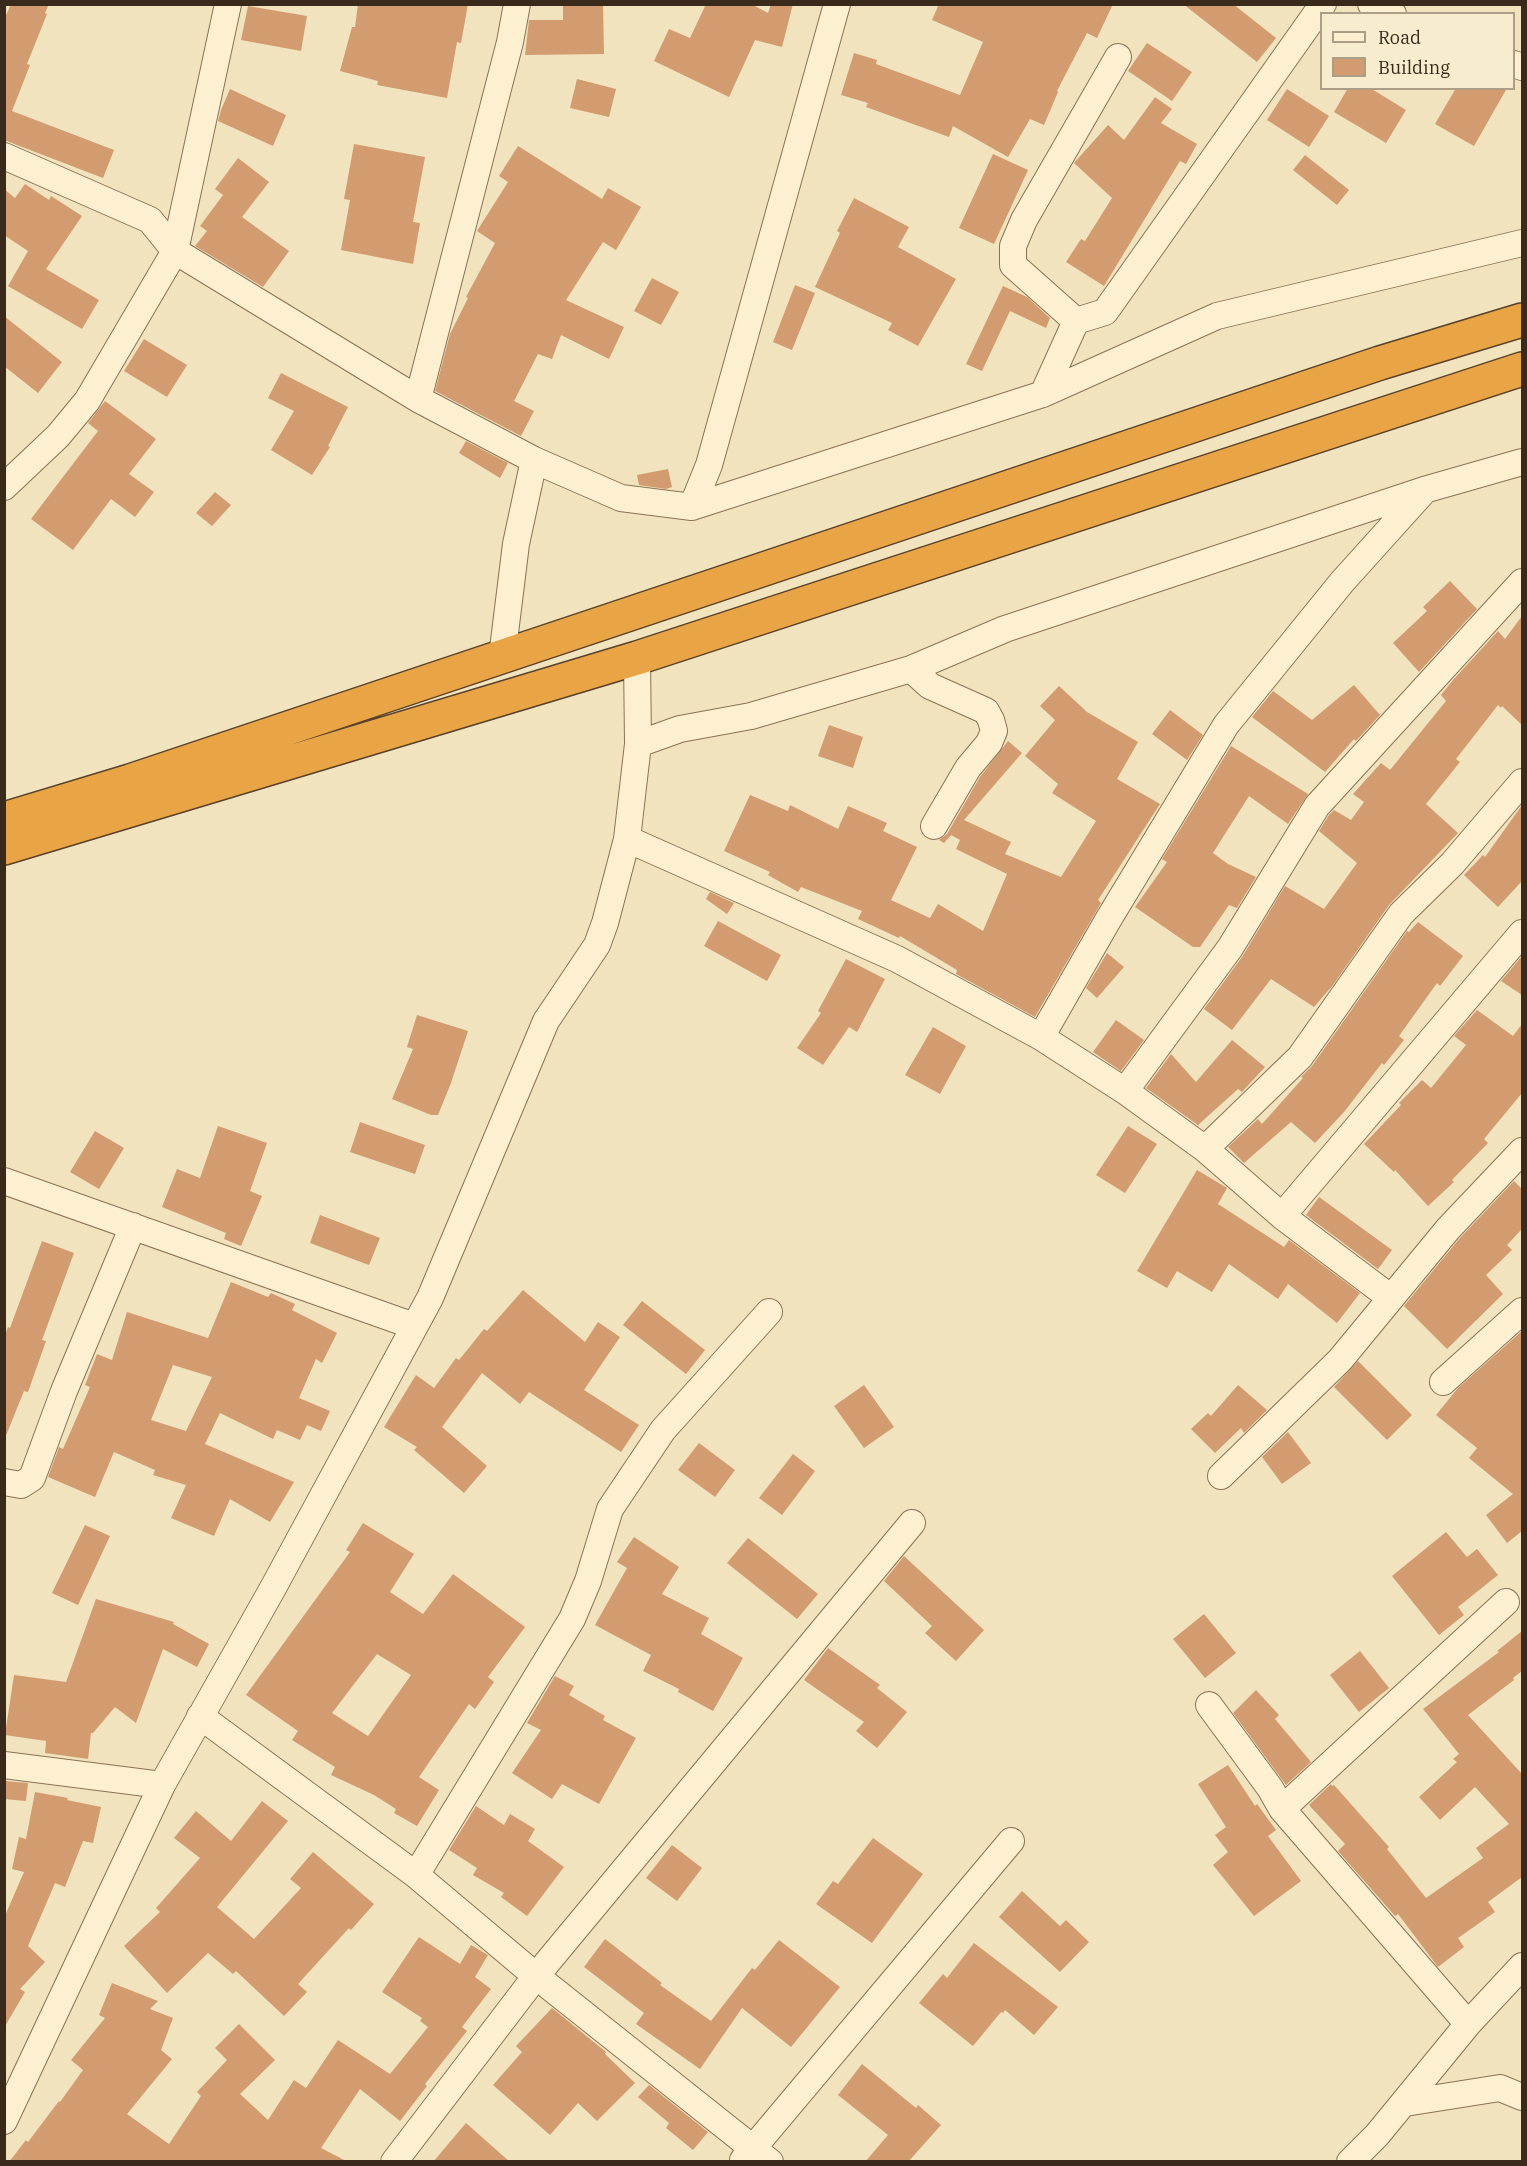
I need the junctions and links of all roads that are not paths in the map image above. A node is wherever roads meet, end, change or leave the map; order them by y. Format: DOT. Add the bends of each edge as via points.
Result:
graph roads {
  1 [pos="228,4"];
  2 [pos="517,4"];
  3 [pos="837,4"];
  4 [pos="1323,4"];
  5 [pos="1371,4"];
  6 [pos="1389,12"];
  7 [pos="1118,57"];
  8 [pos="4,156"];
  9 [pos="1522,243"];
  10 [pos="175,251"];
  11 [pos="1522,320"];
  12 [pos="1076,321"];
  13 [pos="1522,369"];
  14 [pos="1043,394"];
  15 [pos="418,399"];
  16 [pos="534,460"];
  17 [pos="1522,462"];
  18 [pos="4,487"];
  19 [pos="1424,490"];
  20 [pos="692,507"];
  21 [pos="1522,582"];
  22 [pos="502,657"];
  23 [pos="637,658"];
  24 [pos="911,669"];
  25 [pos="638,744"];
  26 [pos="1522,782"];
  27 [pos="134,795"];
  28 [pos="4,819"];
  29 [pos="934,826"];
  30 [pos="627,839"];
  31 [pos="4,848"];
  32 [pos="1522,933"];
  33 [pos="1041,1036"];
  34 [pos="1125,1091"];
  35 [pos="1205,1149"];
  36 [pos="1522,1151"];
  37 [pos="4,1180"];
  38 [pos="1282,1216"];
  39 [pos="134,1226"];
  40 [pos="1391,1298"];
  41 [pos="1522,1311"];
  42 [pos="769,1312"];
  43 [pos="414,1326"];
  44 [pos="1443,1382"];
  45 [pos="1221,1476"];
  46 [pos="4,1482"];
  47 [pos="912,1523"];
  48 [pos="1506,1602"];
  49 [pos="1209,1705"];
  50 [pos="200,1716"];
  51 [pos="4,1765"];
  52 [pos="162,1785"];
  53 [pos="1282,1809"];
  54 [pos="1011,1841"];
  55 [pos="416,1875"];
  56 [pos="1522,1966"];
  57 [pos="536,1976"];
  58 [pos="1468,2024"];
  59 [pos="1522,2097"];
  60 [pos="1405,2103"];
  61 [pos="4,2121"];
  62 [pos="756,2157"];
  63 [pos="394,2162"];
  64 [pos="1350,2162"];
  1 -- 10 [label="street"];
  2 -- 15 [label="street"];
  3 -- 20 [label="street" via="709,465"];
  4 -- 12 [label="street" via="1106,312"];
  5 -- 6 [label="street"];
  7 -- 12 [label="street" via="1024,220 1013,246 1013,265"];
  8 -- 10 [label="street" via="150,220"];
  9 -- 14 [label="street" via="1216,315"];
  10 -- 15 [label="street"];
  10 -- 18 [label="street" via="87,401 58,436"];
  11 -- 22 [label="highway" via="1380,363"];
  12 -- 14 [label="street"];
  13 -- 23 [label="highway"];
  14 -- 20 [label="street"];
  15 -- 16 [label="street"];
  16 -- 20 [label="street" via="621,498"];
  16 -- 22 [label="street" via="516,544"];
  17 -- 19 [label="street"];
  19 -- 24 [label="street" via="1005,629"];
  19 -- 33 [label="street" via="1342,582 1226,724"];
  21 -- 34 [label="street" via="1317,806 1230,948"];
  22 -- 27 [label="highway"];
  23 -- 25 [label="street"];
  23 -- 27 [label="highway"];
  24 -- 25 [label="street" via="751,716 680,729"];
  24 -- 29 [label="street" via="930,686 986,711 994,731"];
  25 -- 30 [label="street"];
  26 -- 35 [label="street" via="1452,864 1401,914 1300,1057"];
  27 -- 28 [label="highway"];
  27 -- 31 [label="highway"];
  30 -- 33 [label="street" via="897,959"];
  30 -- 43 [label="street" via="597,945 546,1021 430,1298"];
  32 -- 38 [label="street"];
  33 -- 34 [label="street"];
  34 -- 35 [label="street"];
  35 -- 38 [label="street"];
  36 -- 40 [label="street" via="1448,1229"];
  37 -- 39 [label="street"];
  38 -- 40 [label="street"];
  39 -- 43 [label="street"];
  39 -- 46 [label="street" via="32,1478 21,1485"];
  40 -- 45 [label="street" via="1340,1360"];
  41 -- 44 [label="street"];
  42 -- 55 [label="street" via="663,1430 610,1509 572,1619"];
  43 -- 50 [label="street"];
  47 -- 57 [label="street"];
  48 -- 53 [label="street"];
  49 -- 53 [label="street"];
  50 -- 52 [label="street"];
  50 -- 55 [label="street"];
  51 -- 52 [label="street"];
  52 -- 61 [label="street"];
  53 -- 58 [label="street"];
  54 -- 62 [label="street"];
  55 -- 57 [label="street"];
  56 -- 58 [label="street"];
  57 -- 62 [label="street"];
  57 -- 63 [label="street"];
  58 -- 60 [label="street"];
  59 -- 60 [label="street" via="1500,2088"];
  60 -- 64 [label="street"];
}
